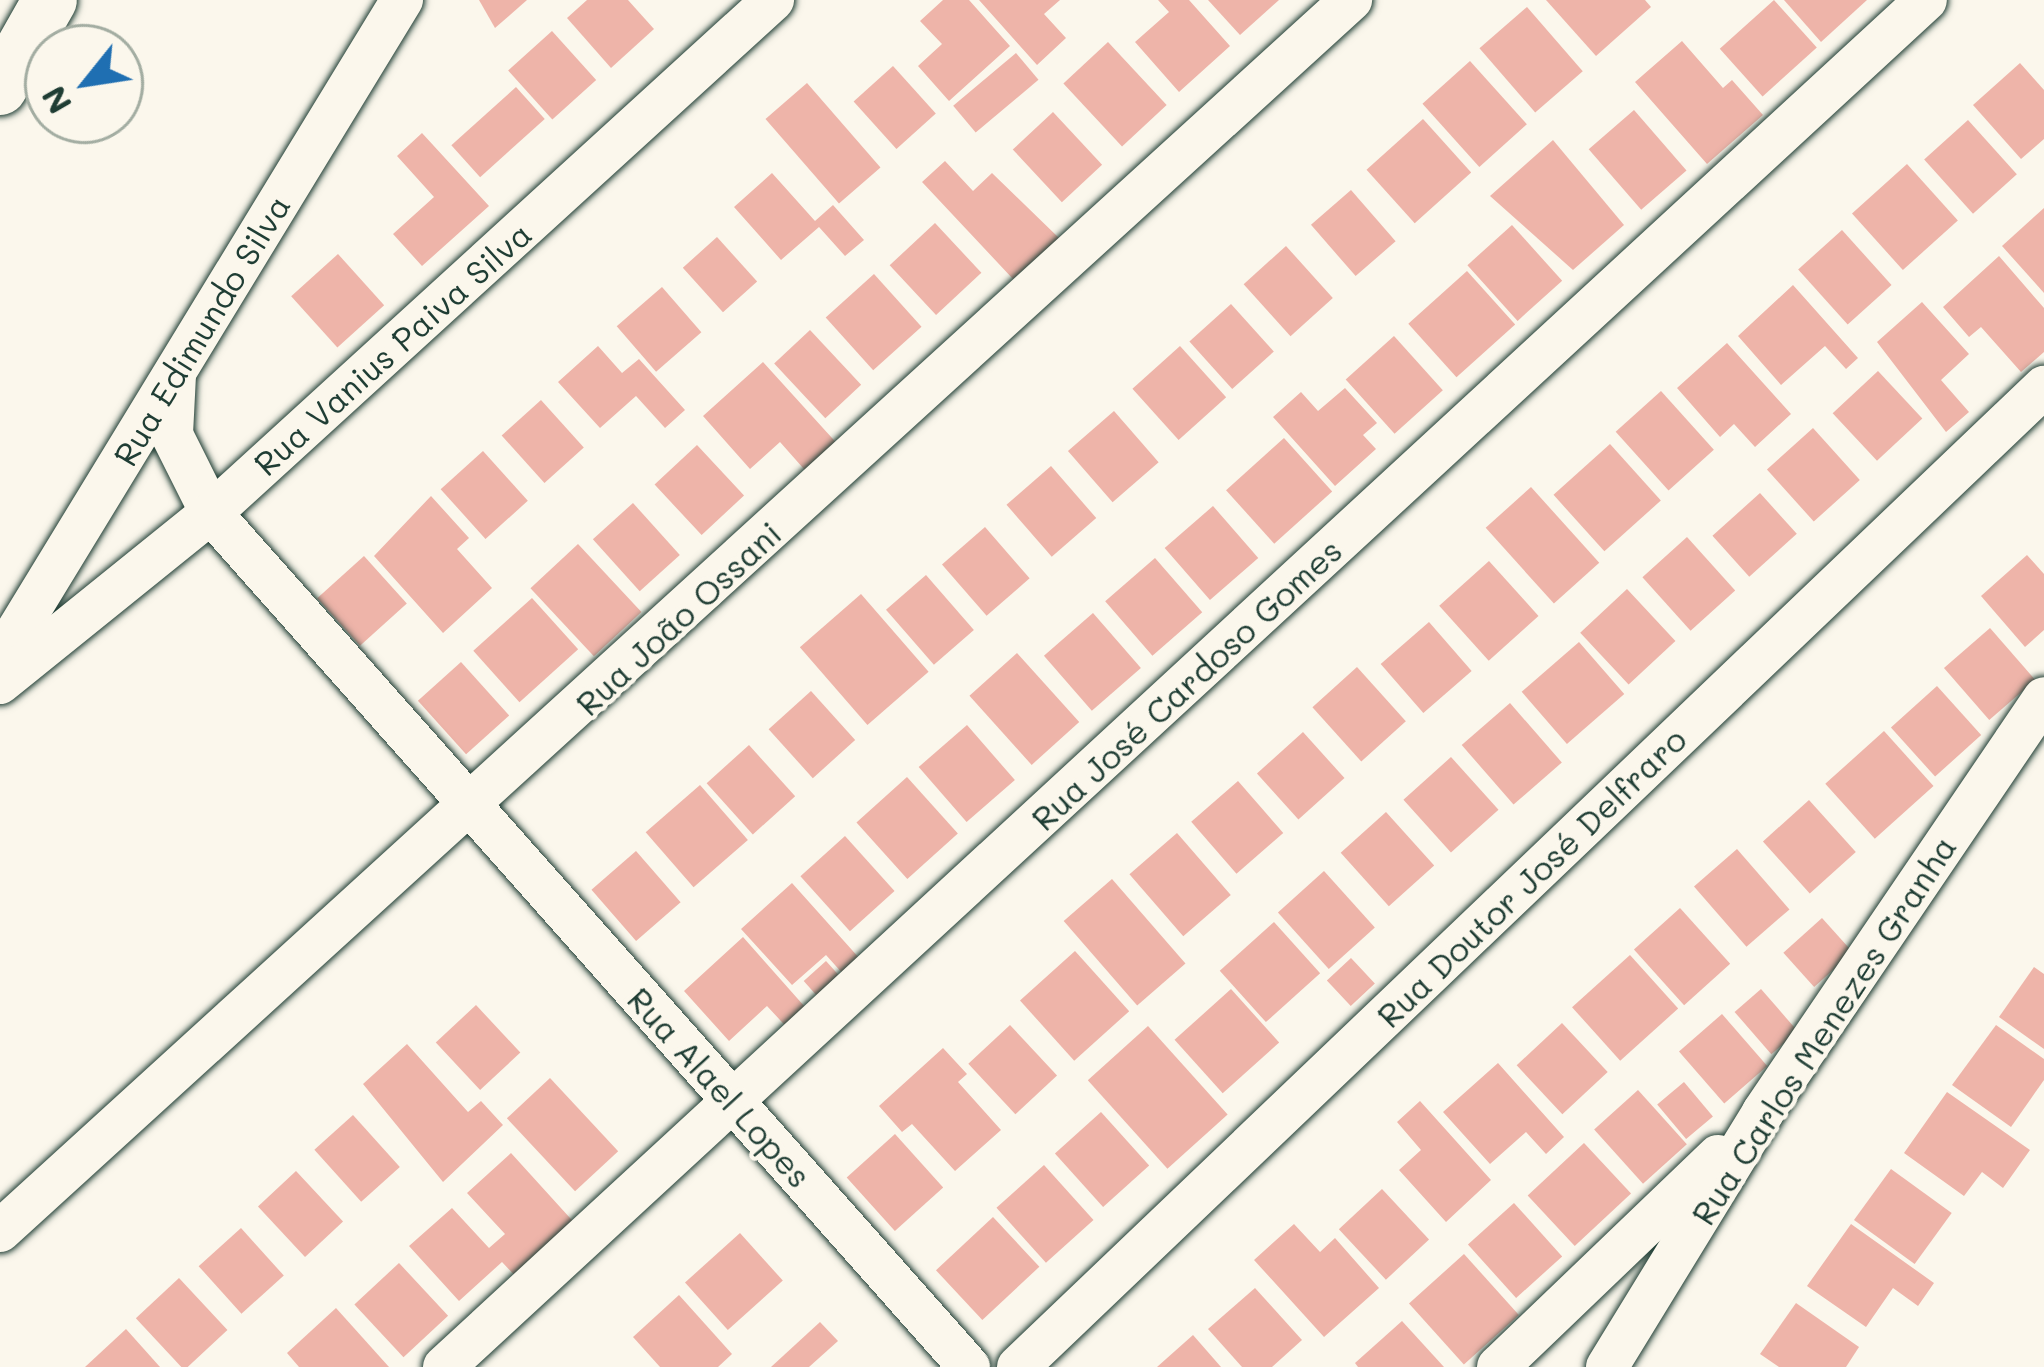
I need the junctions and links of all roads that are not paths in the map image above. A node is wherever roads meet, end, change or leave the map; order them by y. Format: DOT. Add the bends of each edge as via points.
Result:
graph roads {
  1 [pos="50,0"];
  2 [pos="402,0"];
  3 [pos="772,0"];
  4 [pos="1351,0"];
  5 [pos="1926,0"];
  6 [pos="0,88"];
  7 [pos="175,375"];
  8 [pos="2044,387"];
  9 [pos="211,513"];
  10 [pos="0,659"];
  11 [pos="0,683"];
  12 [pos="2044,698"];
  13 [pos="470,808"];
  14 [pos="734,1102"];
  15 [pos="1763,1112"];
  16 [pos="0,1231"];
  17 [pos="444,1367"];
  18 [pos="968,1367"];
  19 [pos="1018,1367"];
  20 [pos="1498,1367"];
  21 [pos="1607,1367"];
  1 -- 6 [label="street"];
  2 -- 7 [label="street, Rua Edimundo Silva"];
  3 -- 9 [label="street, Rua Vanius Paiva Silva"];
  4 -- 13 [label="street, Rua João Ossani"];
  5 -- 14 [label="street, Rua José Cardoso Gomes"];
  7 -- 9 [label="street, Rua Alael Lopes" via="172,435"];
  7 -- 10 [label="street, Rua Edimundo Silva"];
  8 -- 19 [label="street, Rua Doutor José Delfraro"];
  9 -- 11 [label="street, Rua Vanius Paiva Silva"];
  9 -- 13 [label="street, Rua Alael Lopes"];
  12 -- 15 [label="street, Rua Carlos Menezes Granha"];
  13 -- 14 [label="street, Rua Alael Lopes"];
  13 -- 16 [label="street, Rua João Ossani"];
  14 -- 17 [label="street, Rua José Cardoso Gomes"];
  14 -- 18 [label="street, Rua Alael Lopes"];
  15 -- 20 [label="street"];
  15 -- 21 [label="street, Rua Carlos Menezes Granha"];
}
